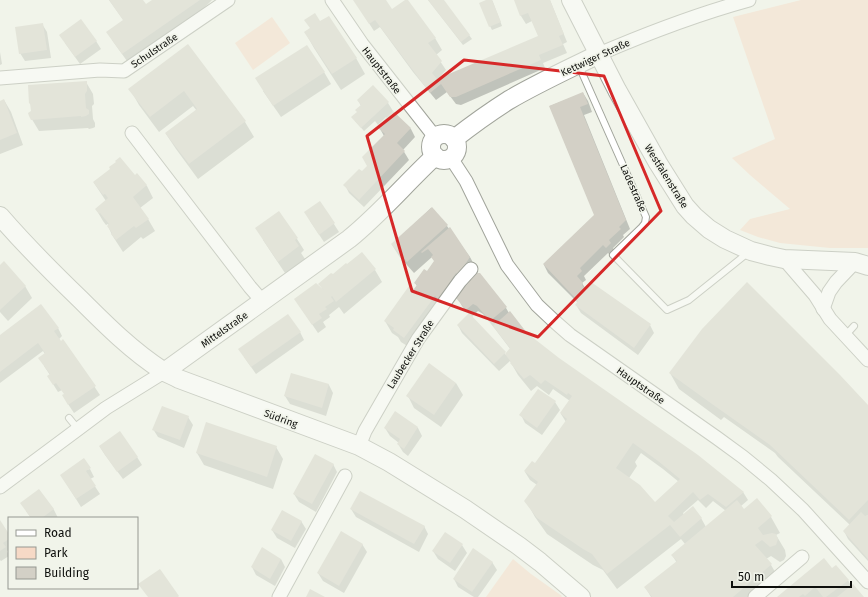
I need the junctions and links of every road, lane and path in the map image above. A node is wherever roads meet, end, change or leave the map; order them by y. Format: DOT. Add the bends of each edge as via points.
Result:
graph roads {
  1 [pos="228,0"];
  2 [pos="332,0"];
  3 [pos="571,0"];
  4 [pos="749,0"];
  5 [pos="599,54"];
  6 [pos="578,65"];
  7 [pos="0,78"];
  8 [pos="132,133"];
  9 [pos="435,137"];
  10 [pos="454,139"];
  11 [pos="443,157"];
  12 [pos="0,216"];
  13 [pos="751,251"];
  14 [pos="784,259"];
  15 [pos="861,264"];
  16 [pos="471,269"];
  17 [pos="263,302"];
  18 [pos="823,309"];
  19 [pos="854,326"];
  20 [pos="845,336"];
  21 [pos="868,360"];
  22 [pos="164,372"];
  23 [pos="69,418"];
  24 [pos="78,429"];
  25 [pos="359,446"];
  26 [pos="345,476"];
  27 [pos="0,487"];
  28 [pos="802,557"];
  29 [pos="868,582"];
  30 [pos="279,597"];
  31 [pos="581,597"];
  32 [pos="755,597"];
  1 -- 7 [label="street, Schulstraße" via="124,71 100,70"];
  2 -- 9 [label="street, Hauptstraße" via="362,44"];
  3 -- 5 [label="street, Westfalenstraße"];
  4 -- 5 [label="street, Kettwiger Straße" via="715,10"];
  5 -- 6 [label="street, Kettwiger Straße"];
  5 -- 13 [label="street, Westfalenstraße" via="658,163 685,206 708,229"];
  6 -- 10 [label="street, Kettwiger Straße" via="509,100"];
  6 -- 13 [label="lane, Ladestraße" via="646,217 641,228 613,255 667,310 689,300"];
  8 -- 17 [label="street"];
  9 -- 10 [label="street" via="443,134"];
  9 -- 11 [label="street" via="431,149"];
  10 -- 11 [label="street" via="457,147 454,154"];
  11 -- 17 [label="street, Mittelstraße" via="349,239"];
  11 -- 29 [label="street, Hauptstraße" via="466,181 506,265 554,322 765,475 808,516"];
  12 -- 22 [label="street, Südring" via="61,281 110,328"];
  13 -- 14 [label="street, Westfalenstraße"];
  14 -- 15 [label="street, Westfalenstraße"];
  14 -- 18 [label="street"];
  15 -- 18 [label="street" via="836,282"];
  16 -- 25 [label="street, Laubecker Straße" via="418,339"];
  17 -- 22 [label="street, Mittelstraße"];
  18 -- 20 [label="street"];
  19 -- 20 [label="lane"];
  20 -- 21 [label="street"];
  22 -- 24 [label="street, Mittelstraße" via="106,408"];
  22 -- 25 [label="street, Südring"];
  23 -- 24 [label="lane"];
  24 -- 27 [label="street, Mittelstraße"];
  25 -- 31 [label="street, Südring" via="464,509 540,562"];
  26 -- 30 [label="street"];
  28 -- 32 [label="street"];
}
